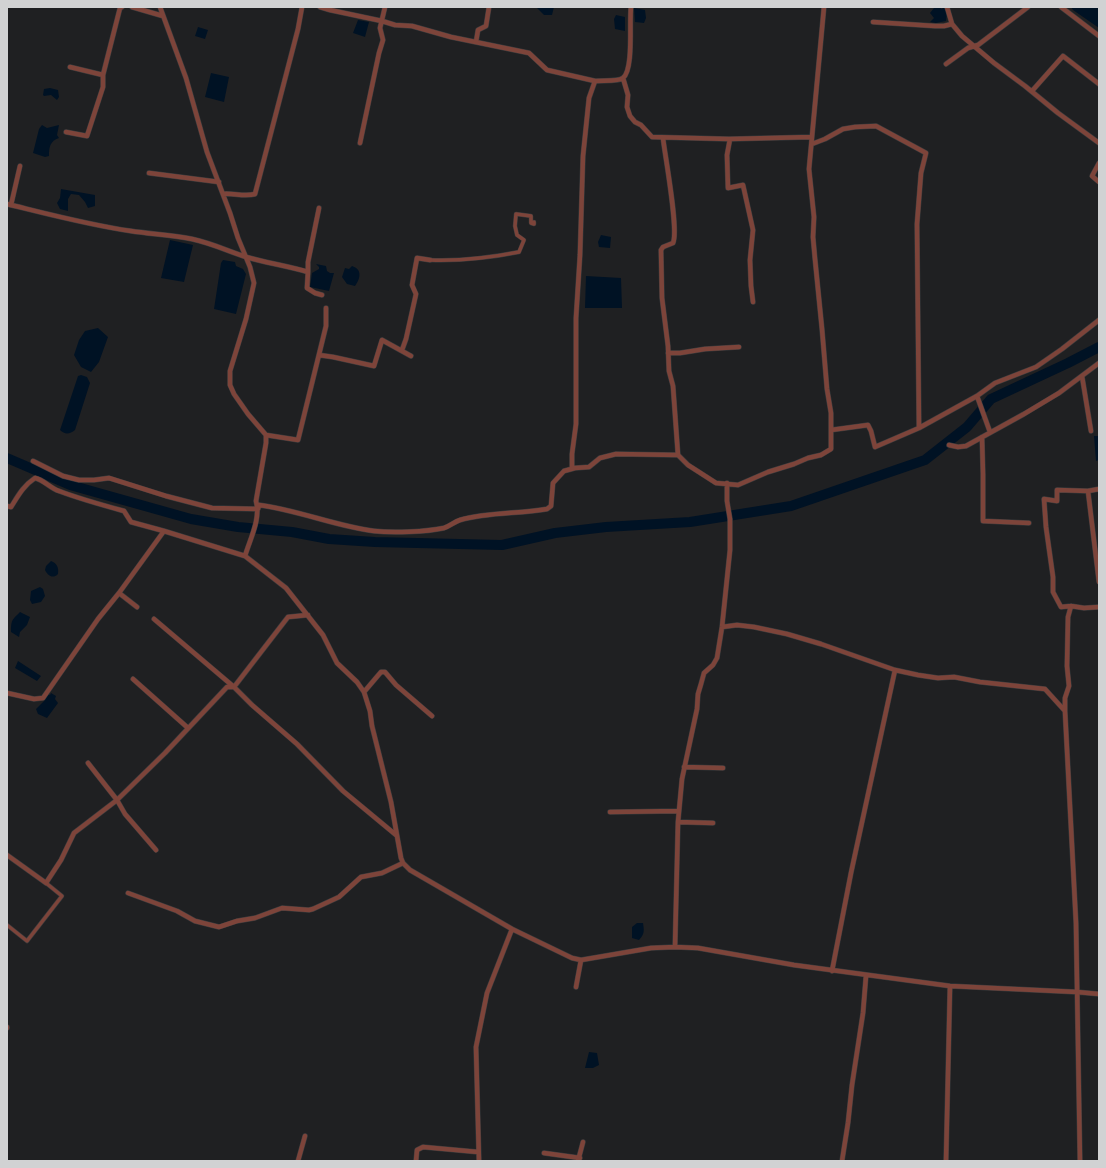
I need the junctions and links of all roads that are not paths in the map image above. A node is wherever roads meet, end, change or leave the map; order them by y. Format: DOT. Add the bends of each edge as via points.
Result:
graph roads {
  1 [pos="122,7"];
  2 [pos="132,7"];
  3 [pos="160,7"];
  4 [pos="302,7"];
  5 [pos="320,7"];
  6 [pos="385,7"];
  7 [pos="489,7"];
  8 [pos="631,7"];
  9 [pos="824,7"];
  10 [pos="947,7"];
  11 [pos="1028,7"];
  12 [pos="1062,7"];
  13 [pos="163,16"];
  14 [pos="382,21"];
  15 [pos="873,22"];
  16 [pos="952,24"];
  17 [pos="1099,36"];
  18 [pos="476,42"];
  19 [pos="973,45"];
  20 [pos="946,64"];
  21 [pos="70,67"];
  22 [pos="103,75"];
  23 [pos="623,78"];
  24 [pos="595,81"];
  25 [pos="1099,84"];
  26 [pos="1032,91"];
  27 [pos="66,132"];
  28 [pos="812,137"];
  29 [pos="662,138"];
  30 [pos="730,139"];
  31 [pos="360,143"];
  32 [pos="1099,143"];
  33 [pos="812,144"];
  34 [pos="1099,163"];
  35 [pos="20,166"];
  36 [pos="149,174"];
  37 [pos="219,182"];
  38 [pos="1099,182"];
  39 [pos="223,194"];
  40 [pos="9,204"];
  41 [pos="319,208"];
  42 [pos="534,222"];
  43 [pos="246,257"];
  44 [pos="430,260"];
  45 [pos="308,272"];
  46 [pos="322,295"];
  47 [pos="753,302"];
  48 [pos="326,308"];
  49 [pos="1099,320"];
  50 [pos="739,347"];
  51 [pos="402,350"];
  52 [pos="668,353"];
  53 [pos="319,355"];
  54 [pos="411,356"];
  55 [pos="1099,363"];
  56 [pos="1082,376"];
  57 [pos="978,396"];
  58 [pos="919,428"];
  59 [pos="830,430"];
  60 [pos="1091,431"];
  61 [pos="990,432"];
  62 [pos="266,435"];
  63 [pos="982,437"];
  64 [pos="949,445"];
  65 [pos="678,455"];
  66 [pos="33,461"];
  67 [pos="572,469"];
  68 [pos="727,483"];
  69 [pos="1099,489"];
  70 [pos="1088,491"];
  71 [pos="7,506"];
  72 [pos="258,509"];
  73 [pos="1029,523"];
  74 [pos="164,531"];
  75 [pos="245,556"];
  76 [pos="1099,582"];
  77 [pos="119,593"];
  78 [pos="1071,606"];
  79 [pos="1099,606"];
  80 [pos="137,607"];
  81 [pos="308,615"];
  82 [pos="154,619"];
  83 [pos="722,627"];
  84 [pos="895,670"];
  85 [pos="133,679"];
  86 [pos="234,687"];
  87 [pos="364,692"];
  88 [pos="7,693"];
  89 [pos="1065,710"];
  90 [pos="432,716"];
  91 [pos="188,728"];
  92 [pos="88,763"];
  93 [pos="684,767"];
  94 [pos="723,768"];
  95 [pos="117,800"];
  96 [pos="679,811"];
  97 [pos="610,812"];
  98 [pos="678,822"];
  99 [pos="713,823"];
  100 [pos="396,835"];
  101 [pos="156,850"];
  102 [pos="7,855"];
  103 [pos="403,863"];
  104 [pos="46,883"];
  105 [pos="128,893"];
  106 [pos="7,925"];
  107 [pos="512,929"];
  108 [pos="674,947"];
  109 [pos="581,960"];
  110 [pos="832,971"];
  111 [pos="866,976"];
  112 [pos="950,986"];
  113 [pos="576,987"];
  114 [pos="1077,992"];
  115 [pos="1099,994"];
  116 [pos="306,1136"];
  117 [pos="583,1142"];
  118 [pos="478,1152"];
  119 [pos="544,1153"];
  120 [pos="579,1159"];
  121 [pos="298,1161"];
  122 [pos="416,1161"];
  123 [pos="479,1161"];
  124 [pos="842,1161"];
  125 [pos="946,1161"];
  126 [pos="1080,1161"];
  1 -- 22 [label="street" via="116,21"];
  2 -- 13 [label="street"];
  3 -- 13 [label="street"];
  4 -- 39 [label="street" via="255,194"];
  5 -- 14 [label="street"];
  6 -- 14 [label="street"];
  7 -- 18 [label="street" via="486,26 478,30"];
  8 -- 23 [label="street" via="630,54"];
  9 -- 28 [label="street"];
  10 -- 16 [label="street"];
  11 -- 19 [label="street" via="978,45"];
  12 -- 17 [label="street"];
  13 -- 37 [label="street"];
  14 -- 18 [label="street"];
  14 -- 31 [label="street" via="380,28 383,40 378,53"];
  15 -- 16 [label="street" via="935,26"];
  16 -- 19 [label="street"];
  18 -- 24 [label="street" via="530,53 547,70"];
  19 -- 20 [label="street"];
  19 -- 26 [label="street"];
  21 -- 22 [label="street"];
  22 -- 27 [label="street" via="103,86 87,136"];
  23 -- 24 [label="street"];
  23 -- 29 [label="street" via="630,116 652,137"];
  24 -- 67 [label="street" via="589,98 583,156 576,338 576,424"];
  25 -- 26 [label="street" via="1063,56"];
  26 -- 32 [label="street"];
  28 -- 30 [label="street"];
  28 -- 33 [label="street"];
  29 -- 30 [label="street"];
  29 -- 52 [label="street" via="675,224 673,243 661,250 662,298"];
  30 -- 47 [label="street" via="727,155 728,188 743,185 753,230 750,260"];
  33 -- 58 [label="street" via="843,129 876,126 926,153 921,173 917,224"];
  33 -- 59 [label="street" via="809,169 814,217 813,237 826,389 831,413"];
  34 -- 38 [label="street" via="1092,176"];
  35 -- 40 [label="street"];
  36 -- 37 [label="street"];
  37 -- 39 [label="street"];
  39 -- 43 [label="street"];
  40 -- 43 [label="street" via="81,222 192,239"];
  41 -- 45 [label="street"];
  42 -- 44 [label="street" via="531,223 531,216 516,214 517,235 524,240 518,252 483,258"];
  43 -- 45 [label="street"];
  43 -- 62 [label="street" via="254,283 230,371 230,385 248,414"];
  44 -- 51 [label="street" via="417,258 412,286 416,294"];
  45 -- 46 [label="street" via="307,288"];
  48 -- 53 [label="street" via="326,326"];
  49 -- 57 [label="street" via="1036,367 995,383"];
  50 -- 52 [label="street"];
  51 -- 53 [label="street" via="382,340 374,366"];
  51 -- 54 [label="street"];
  52 -- 65 [label="street"];
  53 -- 62 [label="street" via="298,440"];
  55 -- 56 [label="street"];
  56 -- 60 [label="street"];
  56 -- 61 [label="street" via="1059,393"];
  57 -- 58 [label="street"];
  57 -- 61 [label="street"];
  58 -- 59 [label="street" via="875,447 868,425"];
  59 -- 68 [label="street" via="831,449 821,455 768,472 738,485"];
  61 -- 63 [label="street"];
  62 -- 72 [label="street" via="256,502"];
  63 -- 64 [label="street" via="966,446"];
  63 -- 73 [label="street" via="983,521"];
  65 -- 67 [label="street" via="616,454 600,458 589,467"];
  65 -- 68 [label="street" via="688,465 716,483"];
  66 -- 72 [label="street" via="63,476 79,480 109,478 212,508"];
  67 -- 72 [label="street" via="564,471 552,483 551,506 547,509 459,520 445,528 376,531 334,524 281,509 259,506"];
  68 -- 83 [label="street" via="730,550"];
  69 -- 70 [label="street"];
  70 -- 76 [label="street"];
  70 -- 78 [label="street" via="1057,490 1057,501 1044,499 1053,592 1061,607"];
  71 -- 74 [label="street" via="11,507 26,484 34,478 54,489 124,511 131,522"];
  72 -- 75 [label="street"];
  74 -- 75 [label="street"];
  74 -- 77 [label="street"];
  75 -- 81 [label="street" via="286,588"];
  77 -- 80 [label="street"];
  77 -- 88 [label="street" via="43,698 34,699"];
  78 -- 79 [label="street"];
  78 -- 89 [label="street" via="1068,617 1069,686"];
  81 -- 86 [label="street" via="288,617"];
  81 -- 87 [label="street" via="323,635 337,663"];
  82 -- 86 [label="street"];
  83 -- 84 [label="street" via="737,625 787,634"];
  83 -- 93 [label="street" via="717,658 704,673 698,694"];
  84 -- 89 [label="street" via="938,678 954,677 1045,689"];
  84 -- 110 [label="street"];
  85 -- 91 [label="street"];
  86 -- 91 [label="street" via="227,687"];
  86 -- 100 [label="street" via="343,790"];
  87 -- 90 [label="street" via="381,672 385,672"];
  87 -- 100 [label="street" via="391,802"];
  89 -- 114 [label="street"];
  91 -- 95 [label="street"];
  92 -- 95 [label="street"];
  93 -- 94 [label="street"];
  93 -- 96 [label="street"];
  95 -- 101 [label="street" via="125,814"];
  95 -- 104 [label="street" via="74,833"];
  96 -- 97 [label="street"];
  96 -- 98 [label="street"];
  98 -- 99 [label="street"];
  98 -- 108 [label="street"];
  100 -- 103 [label="street"];
  102 -- 104 [label="street"];
  103 -- 105 [label="street" via="382,873 361,877 339,897 313,909 278,909 256,918 219,927 195,921 177,911"];
  103 -- 107 [label="street" via="436,886"];
  104 -- 106 [label="street" via="62,896 27,941"];
  107 -- 109 [label="street"];
  107 -- 118 [label="street" via="487,993 476,1047"];
  108 -- 109 [label="street" via="651,948"];
  108 -- 110 [label="street" via="698,948"];
  109 -- 113 [label="street"];
  110 -- 111 [label="street"];
  111 -- 112 [label="street"];
  111 -- 124 [label="street"];
  112 -- 114 [label="street"];
  112 -- 125 [label="street"];
  114 -- 115 [label="street"];
  114 -- 126 [label="street"];
  116 -- 121 [label="street"];
  117 -- 120 [label="street"];
  118 -- 122 [label="street" via="423,1147 418,1150"];
  118 -- 123 [label="street"];
  119 -- 120 [label="street"];
}
